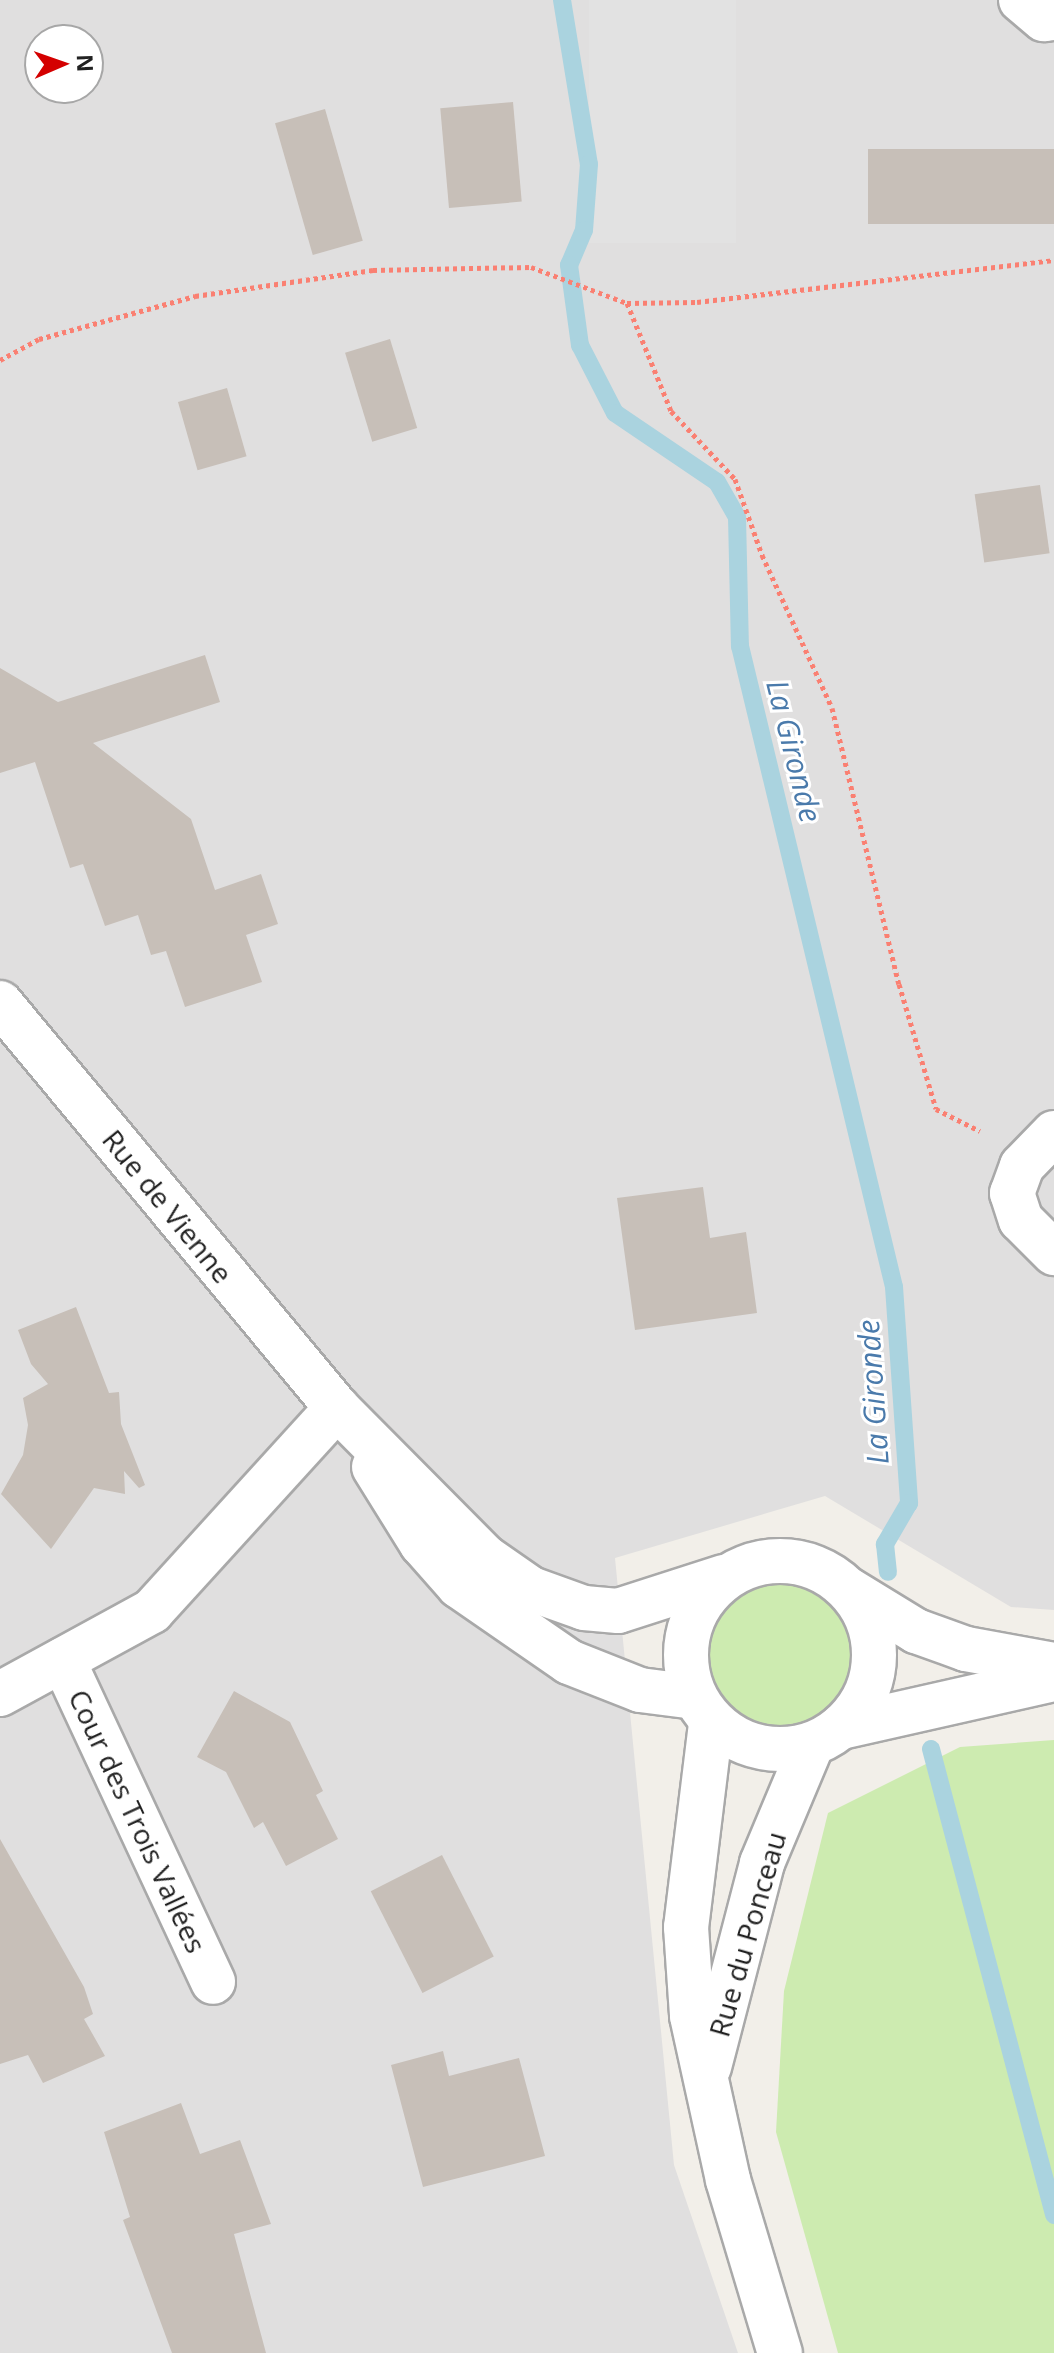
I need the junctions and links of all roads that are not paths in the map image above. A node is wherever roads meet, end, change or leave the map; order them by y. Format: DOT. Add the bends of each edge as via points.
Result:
graph roads {
  1 [pos="1021,0"];
  2 [pos="1054,18"];
  3 [pos="0,1003"];
  4 [pos="1054,1133"];
  5 [pos="1054,1253"];
  6 [pos="337,1408"];
  7 [pos="724,1577"];
  8 [pos="849,1590"];
  9 [pos="63,1660"];
  10 [pos="1054,1665"];
  11 [pos="1054,1679"];
  12 [pos="0,1694"];
  13 [pos="703,1710"];
  14 [pos="827,1736"];
  15 [pos="213,1982"];
  16 [pos="705,2081"];
  17 [pos="780,2353"];
  1 -- 2 [label="street" via="1044,19"];
  3 -- 6 [label="street, Rue de Vienne"];
  4 -- 5 [label="street" via="1022,1166 1012,1193 1021,1220"];
  6 -- 7 [label="street, Rue de Vienne" via="485,1557 531,1589 584,1608 618,1611"];
  6 -- 9 [label="street" via="152,1611"];
  6 -- 13 [label="street, Rue de Vienne" via="422,1544 459,1586 569,1662"];
  7 -- 8 [label="street" via="755,1562 789,1559 822,1569"];
  7 -- 13 [label="street" via="701,1601 688,1631 685,1664"];
  8 -- 10 [label="street" via="916,1631 966,1649"];
  8 -- 14 [label="street" via="866,1616 874,1645 872,1676"];
  9 -- 12 [label="street"];
  9 -- 15 [label="street, Cour des Trois Vallées"];
  11 -- 14 [label="street"];
  13 -- 14 [label="street" via="771,1749"];
  13 -- 16 [label="street, Rue du Ponceau" via="686,1927 692,2016"];
  14 -- 16 [label="street, Rue du Ponceau" via="762,1863"];
  16 -- 17 [label="street, Rue du Ponceau"];
}
